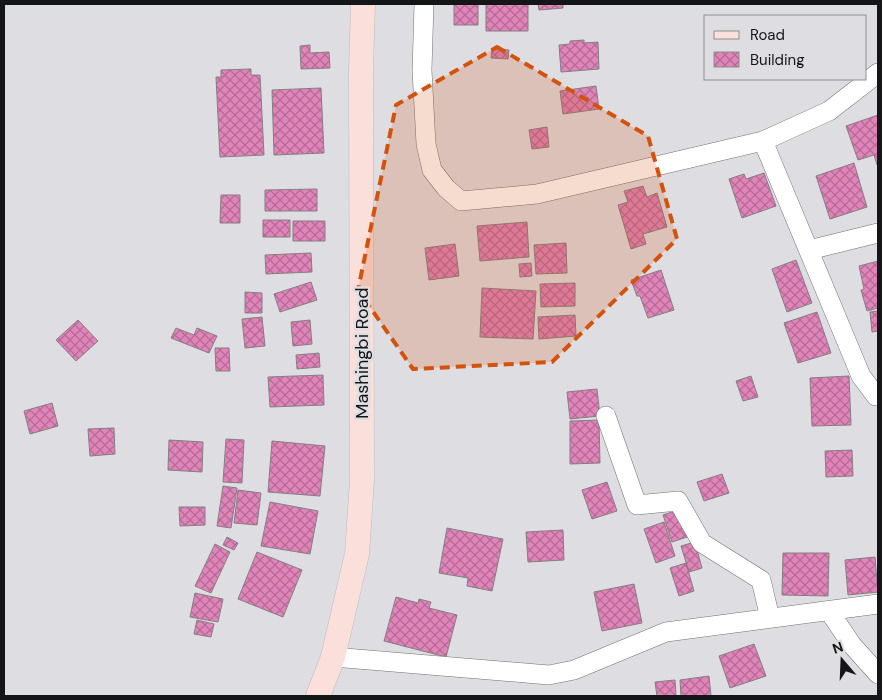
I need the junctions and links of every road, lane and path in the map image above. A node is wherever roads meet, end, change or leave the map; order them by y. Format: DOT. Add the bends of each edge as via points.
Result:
graph roads {
  1 [pos="364,4"];
  2 [pos="424,4"];
  3 [pos="878,73"];
  4 [pos="763,141"];
  5 [pos="878,233"];
  6 [pos="809,250"];
  7 [pos="878,396"];
  8 [pos="606,416"];
  9 [pos="878,604"];
  10 [pos="829,611"];
  11 [pos="770,618"];
  12 [pos="333,657"];
  13 [pos="878,674"];
  14 [pos="318,696"];
  1 -- 12 [label="main road, Mashingbi Road" via="361,70 362,480 357,554"];
  2 -- 4 [label="street" via="422,70 426,144 432,170 461,201 537,194"];
  3 -- 4 [label="street" via="829,111"];
  4 -- 6 [label="street"];
  5 -- 6 [label="street"];
  6 -- 7 [label="street" via="861,376"];
  8 -- 11 [label="street" via="637,505 678,501 702,543 761,580"];
  9 -- 10 [label="street"];
  10 -- 11 [label="street"];
  10 -- 13 [label="street" via="852,645"];
  11 -- 12 [label="street" via="666,632 574,670 549,675"];
  12 -- 14 [label="main road, Mashingbi Road"];
}
